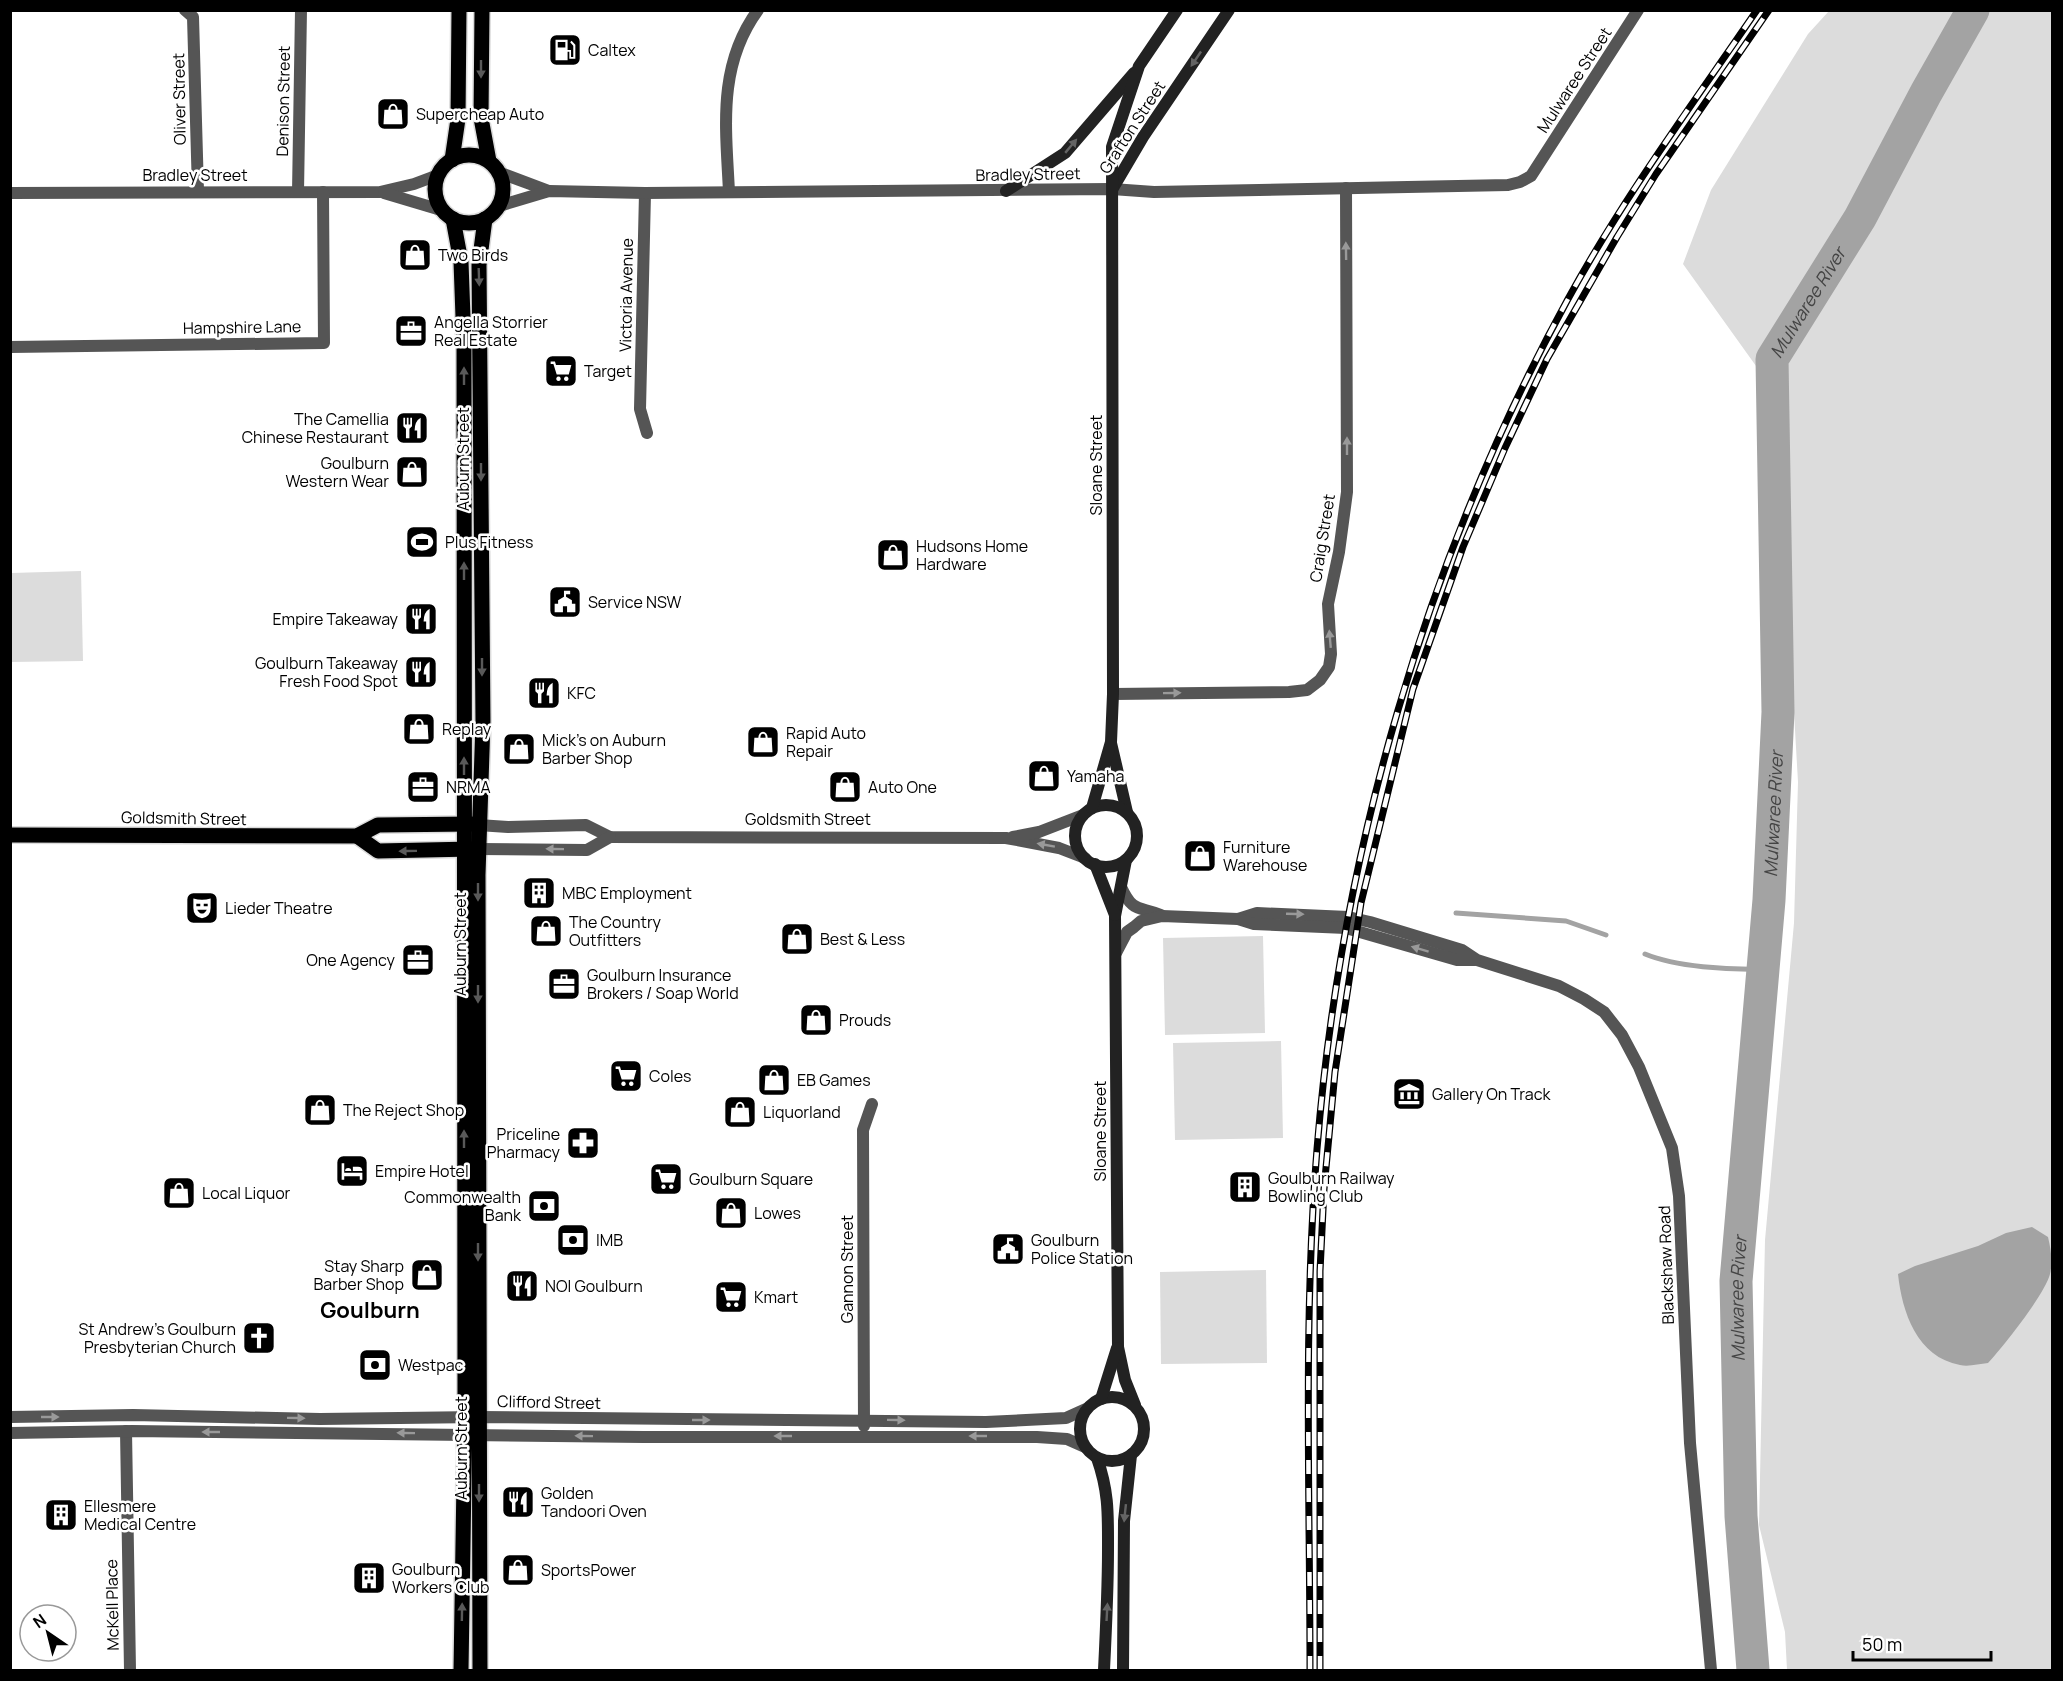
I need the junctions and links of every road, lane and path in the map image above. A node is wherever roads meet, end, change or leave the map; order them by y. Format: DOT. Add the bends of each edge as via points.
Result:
graph roads {
  1 [pos="185,10"];
  2 [pos="301,10"];
  3 [pos="459,10"];
  4 [pos="483,10"];
  5 [pos="758,10"];
  6 [pos="1177,10"];
  7 [pos="1229,10"];
  8 [pos="1638,10"];
  9 [pos="1139,66"];
  10 [pos="452,160"];
  11 [pos="493,167"];
  12 [pos="1536,168"];
  13 [pos="438,175"];
  14 [pos="1112,189"];
  15 [pos="1346,189"];
  16 [pos="198,191"];
  17 [pos="549,191"];
  18 [pos="1006,191"];
  19 [pos="298,192"];
  20 [pos="323,192"];
  21 [pos="380,192"];
  22 [pos="729,192"];
  23 [pos="10,193"];
  24 [pos="645,193"];
  25 [pos="499,206"];
  26 [pos="447,214"];
  27 [pos="485,219"];
  28 [pos="10,347"];
  29 [pos="647,433"];
  30 [pos="1113,694"];
  31 [pos="1111,742"];
  32 [pos="1088,812"];
  33 [pos="1127,813"];
  34 [pos="471,824"];
  35 [pos="10,835"];
  36 [pos="357,836"];
  37 [pos="610,837"];
  38 [pos="1006,838"];
  39 [pos="471,849"];
  40 [pos="1126,860"];
  41 [pos="1090,861"];
  42 [pos="1121,887"];
  43 [pos="1115,916"];
  44 [pos="1162,916"];
  45 [pos="1116,953"];
  46 [pos="872,1104"];
  47 [pos="1118,1347"];
  48 [pos="1101,1398"];
  49 [pos="1135,1405"];
  50 [pos="1086,1409"];
  51 [pos="133,1415"];
  52 [pos="89,1416"];
  53 [pos="10,1417"];
  54 [pos="472,1417"];
  55 [pos="864,1420"];
  56 [pos="129,1431"];
  57 [pos="89,1432"];
  58 [pos="10,1433"];
  59 [pos="471,1434"];
  60 [pos="863,1436"];
  61 [pos="1085,1447"];
  62 [pos="1131,1455"];
  63 [pos="1097,1458"];
  64 [pos="1122,1667"];
  65 [pos="130,1671"];
  66 [pos="461,1671"];
  67 [pos="480,1671"];
  68 [pos="1104,1671"];
  69 [pos="1711,1671"];
  1 -- 16 [label="street, Oliver Street" via="193,17"];
  2 -- 19 [label="street, Denison Street"];
  3 -- 10 [label="main road" via="458,119"];
  4 -- 11 [label="main road, one-way" via="481,118"];
  5 -- 22 [label="street" via="742,35 728,82"];
  6 -- 9 [label="street, Grafton Street"];
  7 -- 14 [label="street, Grafton Street, one-way"];
  8 -- 12 [label="street, Mulwaree Street"];
  9 -- 14 [label="street, Grafton Street" via="1112,147"];
  18 -- 9 [label="street, one-way" via="1065,153"];
  10 -- 11 [label="main road" via="470,155"];
  10 -- 13 [label="main road"];
  11 -- 17 [label="street, Bradley Street"];
  11 -- 25 [label="main road" via="502,183"];
  12 -- 15 [label="street, Bradley Street" via="1531,176 1508,185"];
  13 -- 21 [label="street, Bradley Street"];
  13 -- 26 [label="main road" via="435,193"];
  14 -- 15 [label="street, Bradley Street"];
  14 -- 18 [label="street, Bradley Street"];
  14 -- 30 [label="street, Sloane Street"];
  30 -- 15 [label="street, Craig Street, one-way" via="1307,690 1329,667 1328,604 1347,492"];
  16 -- 19 [label="street, Bradley Street"];
  16 -- 23 [label="street, Bradley Street"];
  17 -- 24 [label="street, Bradley Street"];
  17 -- 25 [label="street, Bradley Street"];
  18 -- 22 [label="street, Bradley Street"];
  19 -- 20 [label="street, Bradley Street"];
  20 -- 21 [label="street, Bradley Street"];
  20 -- 28 [label="street, Hampshire Lane" via="324,343"];
  21 -- 26 [label="street, Bradley Street"];
  22 -- 24 [label="street, Bradley Street"];
  24 -- 29 [label="street, Victoria Avenue" via="640,409"];
  25 -- 27 [label="main road"];
  26 -- 27 [label="main road" via="463,223"];
  34 -- 26 [label="main road, Auburn Street, one-way" via="461,262"];
  27 -- 34 [label="main road, Auburn Street, one-way" via="478,265 483,721"];
  30 -- 31 [label="street, Sloane Street"];
  31 -- 32 [label="street, Sloane Street"];
  31 -- 33 [label="street, Sloane Street"];
  32 -- 33 [label="street" via="1110,805"];
  32 -- 38 [label="street, Goldsmith Street" via="1039,832"];
  32 -- 41 [label="street" via="1075,832 1079,851"];
  33 -- 40 [label="street" via="1133,819 1137,836"];
  34 -- 36 [label="main road, Goldsmith Street" via="378,825"];
  34 -- 37 [label="street, Goldsmith Street" via="586,825"];
  34 -- 39 [label="main road, Auburn Street"];
  35 -- 36 [label="main road, Goldsmith Street"];
  39 -- 36 [label="main road, Goldsmith Street, one-way" via="378,851"];
  37 -- 38 [label="street, Goldsmith Street"];
  37 -- 39 [label="street, Goldsmith Street, one-way" via="587,850"];
  41 -- 38 [label="street, Goldsmith Street, one-way" via="1059,848"];
  39 -- 54 [label="main road, Auburn Street"];
  40 -- 41 [label="street" via="1111,866"];
  40 -- 42 [label="street, Sloane Street"];
  41 -- 43 [label="street, Sloane Street"];
  42 -- 43 [label="street, Sloane Street"];
  42 -- 44 [label="street, Blackshaw Road" via="1136,908"];
  43 -- 45 [label="street, Sloane Street"];
  44 -- 45 [label="street, Blackshaw Road" via="1141,921 1127,932"];
  44 -- 69 [label="street, Blackshaw Road" via="1356,930 1457,960 1477,960 1559,986 1604,1012 1617,1028 1634,1056 1672,1148 1682,1216 1690,1443"];
  45 -- 47 [label="street, Sloane Street"];
  46 -- 55 [label="street, Gannon Street" via="864,1130"];
  47 -- 48 [label="street, Sloane Street"];
  47 -- 49 [label="street, Sloane Street"];
  48 -- 49 [label="street" via="1119,1397"];
  48 -- 50 [label="street"];
  49 -- 62 [label="street" via="1145,1425 1144,1437"];
  55 -- 50 [label="street, Clifford Street, one-way" via="986,1422 1066,1418"];
  50 -- 61 [label="street" via="1079,1428"];
  51 -- 52 [label="street, Clifford Street"];
  51 -- 54 [label="street, Clifford Street, one-way"];
  51 -- 56 [label="street, McKell Place"];
  53 -- 52 [label="street, Clifford Street, one-way"];
  52 -- 57 [label="street"];
  54 -- 55 [label="street, Clifford Street, one-way"];
  54 -- 59 [label="main road, Auburn Street"];
  55 -- 60 [label="street, Gannon Street"];
  56 -- 57 [label="street, Clifford Street"];
  59 -- 56 [label="street, Clifford Street, one-way"];
  56 -- 65 [label="street, McKell Place"];
  57 -- 58 [label="street, Clifford Street"];
  60 -- 59 [label="street, Clifford Street, one-way"];
  66 -- 59 [label="main road, Auburn Street, one-way"];
  59 -- 67 [label="main road, Auburn Street, one-way"];
  61 -- 60 [label="street, Clifford Street, one-way" via="1067,1440 1037,1437"];
  61 -- 63 [label="street"];
  62 -- 63 [label="street" via="1118,1461"];
  62 -- 64 [label="street, one-way" via="1125,1521"];
  68 -- 63 [label="street, one-way" via="1107,1501"];
}
